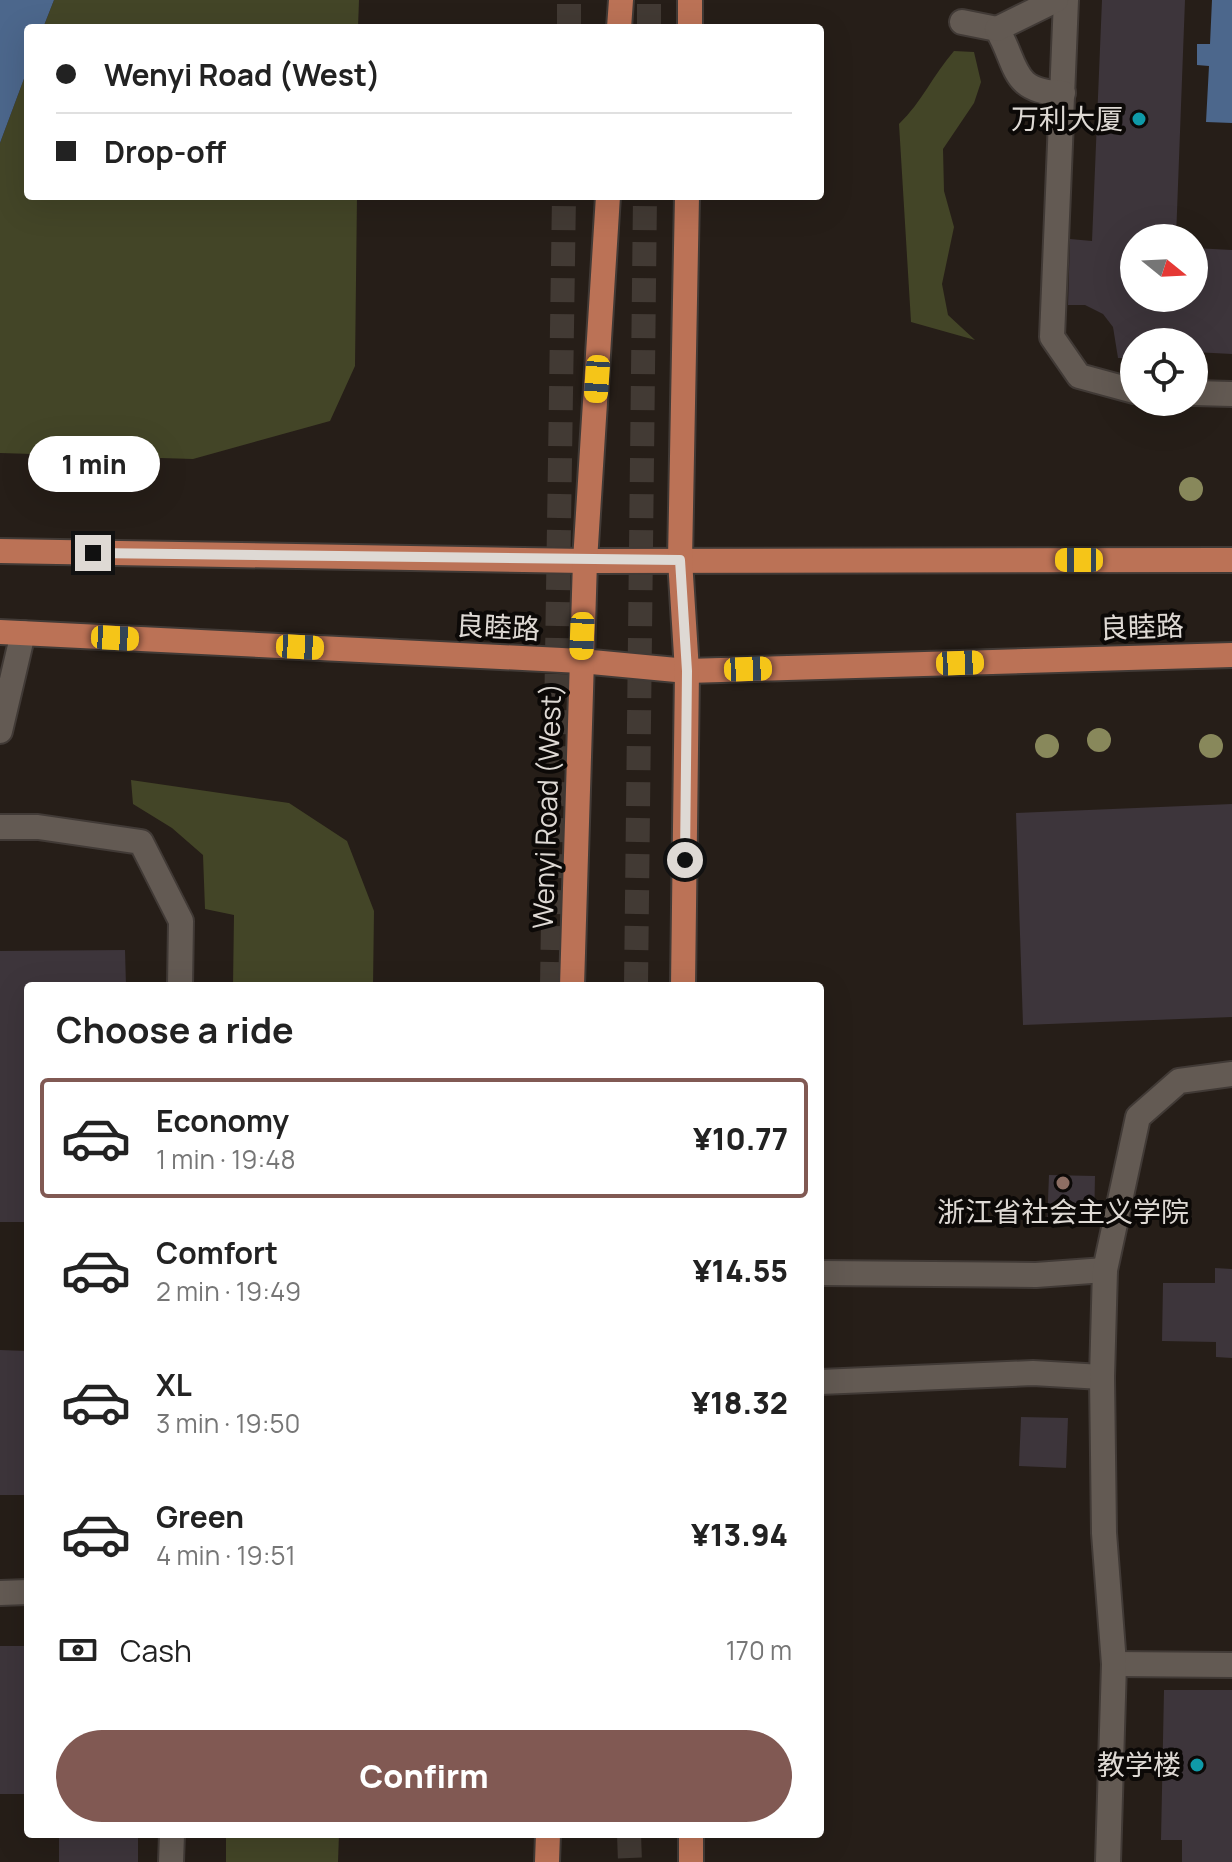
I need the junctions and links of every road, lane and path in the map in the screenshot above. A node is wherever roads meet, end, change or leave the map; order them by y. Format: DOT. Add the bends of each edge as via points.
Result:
graph roads {
  1 [pos="621,0"];
  2 [pos="690,0"];
  3 [pos="1056,0"];
  4 [pos="1066,0"];
  5 [pos="962,22"];
  6 [pos="619,24"];
  7 [pos="690,24"];
  8 [pos="997,29"];
  9 [pos="1063,93"];
  10 [pos="608,200"];
  11 [pos="687,200"];
  12 [pos="1120,387"];
  13 [pos="1208,393"];
  14 [pos="1232,394"];
  15 [pos="0,551"];
  16 [pos="680,560"];
  17 [pos="1232,560"];
  18 [pos="585,561"];
  19 [pos="12,633"];
  20 [pos="1232,655"];
  21 [pos="581,661"];
  22 [pos="687,671"];
  23 [pos="0,731"];
  24 [pos="0,827"];
  25 [pos="180,982"];
  26 [pos="572,982"];
  27 [pos="683,982"];
  28 [pos="1232,1074"];
  29 [pos="1105,1270"];
  30 [pos="824,1273"];
  31 [pos="1102,1377"];
  32 [pos="824,1382"];
  33 [pos="24,1592"];
  34 [pos="0,1593"];
  35 [pos="1114,1664"];
  36 [pos="1232,1665"];
  37 [pos="172,1838"];
  38 [pos="548,1838"];
  39 [pos="691,1838"];
  40 [pos="171,1862"];
  41 [pos="547,1862"];
  42 [pos="691,1862"];
  43 [pos="1108,1862"];
  1 -- 6 [label="main road"];
  2 -- 7 [label="main road"];
  3 -- 8 [label="lane"];
  4 -- 9 [label="lane"];
  5 -- 8 [label="lane"];
  8 -- 9 [label="lane" via="1012,69 1028,87"];
  9 -- 12 [label="lane" via="1052,337 1079,376"];
  10 -- 18 [label="main road, Wenyi Road (West)"];
  11 -- 16 [label="main road"];
  13 -- 14 [label="lane"];
  15 -- 18 [label="main road"];
  16 -- 17 [label="main road"];
  16 -- 18 [label="main road"];
  16 -- 22 [label="main road"];
  18 -- 21 [label="main road, Wenyi Road (West)"];
  19 -- 21 [label="main road, 良睦路"];
  19 -- 23 [label="lane"];
  20 -- 22 [label="main road, 良睦路"];
  21 -- 22 [label="main road, 良睦路"];
  21 -- 26 [label="main road, Wenyi Road (West)"];
  22 -- 27 [label="main road"];
  24 -- 25 [label="lane" via="38,827 141,842 181,921"];
  28 -- 29 [label="lane" via="1179,1081 1138,1117"];
  29 -- 30 [label="lane" via="1036,1275"];
  29 -- 31 [label="lane"];
  31 -- 32 [label="lane" via="1033,1373"];
  31 -- 35 [label="lane" via="1104,1533"];
  33 -- 34 [label="lane"];
  35 -- 36 [label="lane"];
  35 -- 43 [label="lane"];
  37 -- 40 [label="lane"];
  38 -- 41 [label="main road"];
  39 -- 42 [label="main road"];
}
